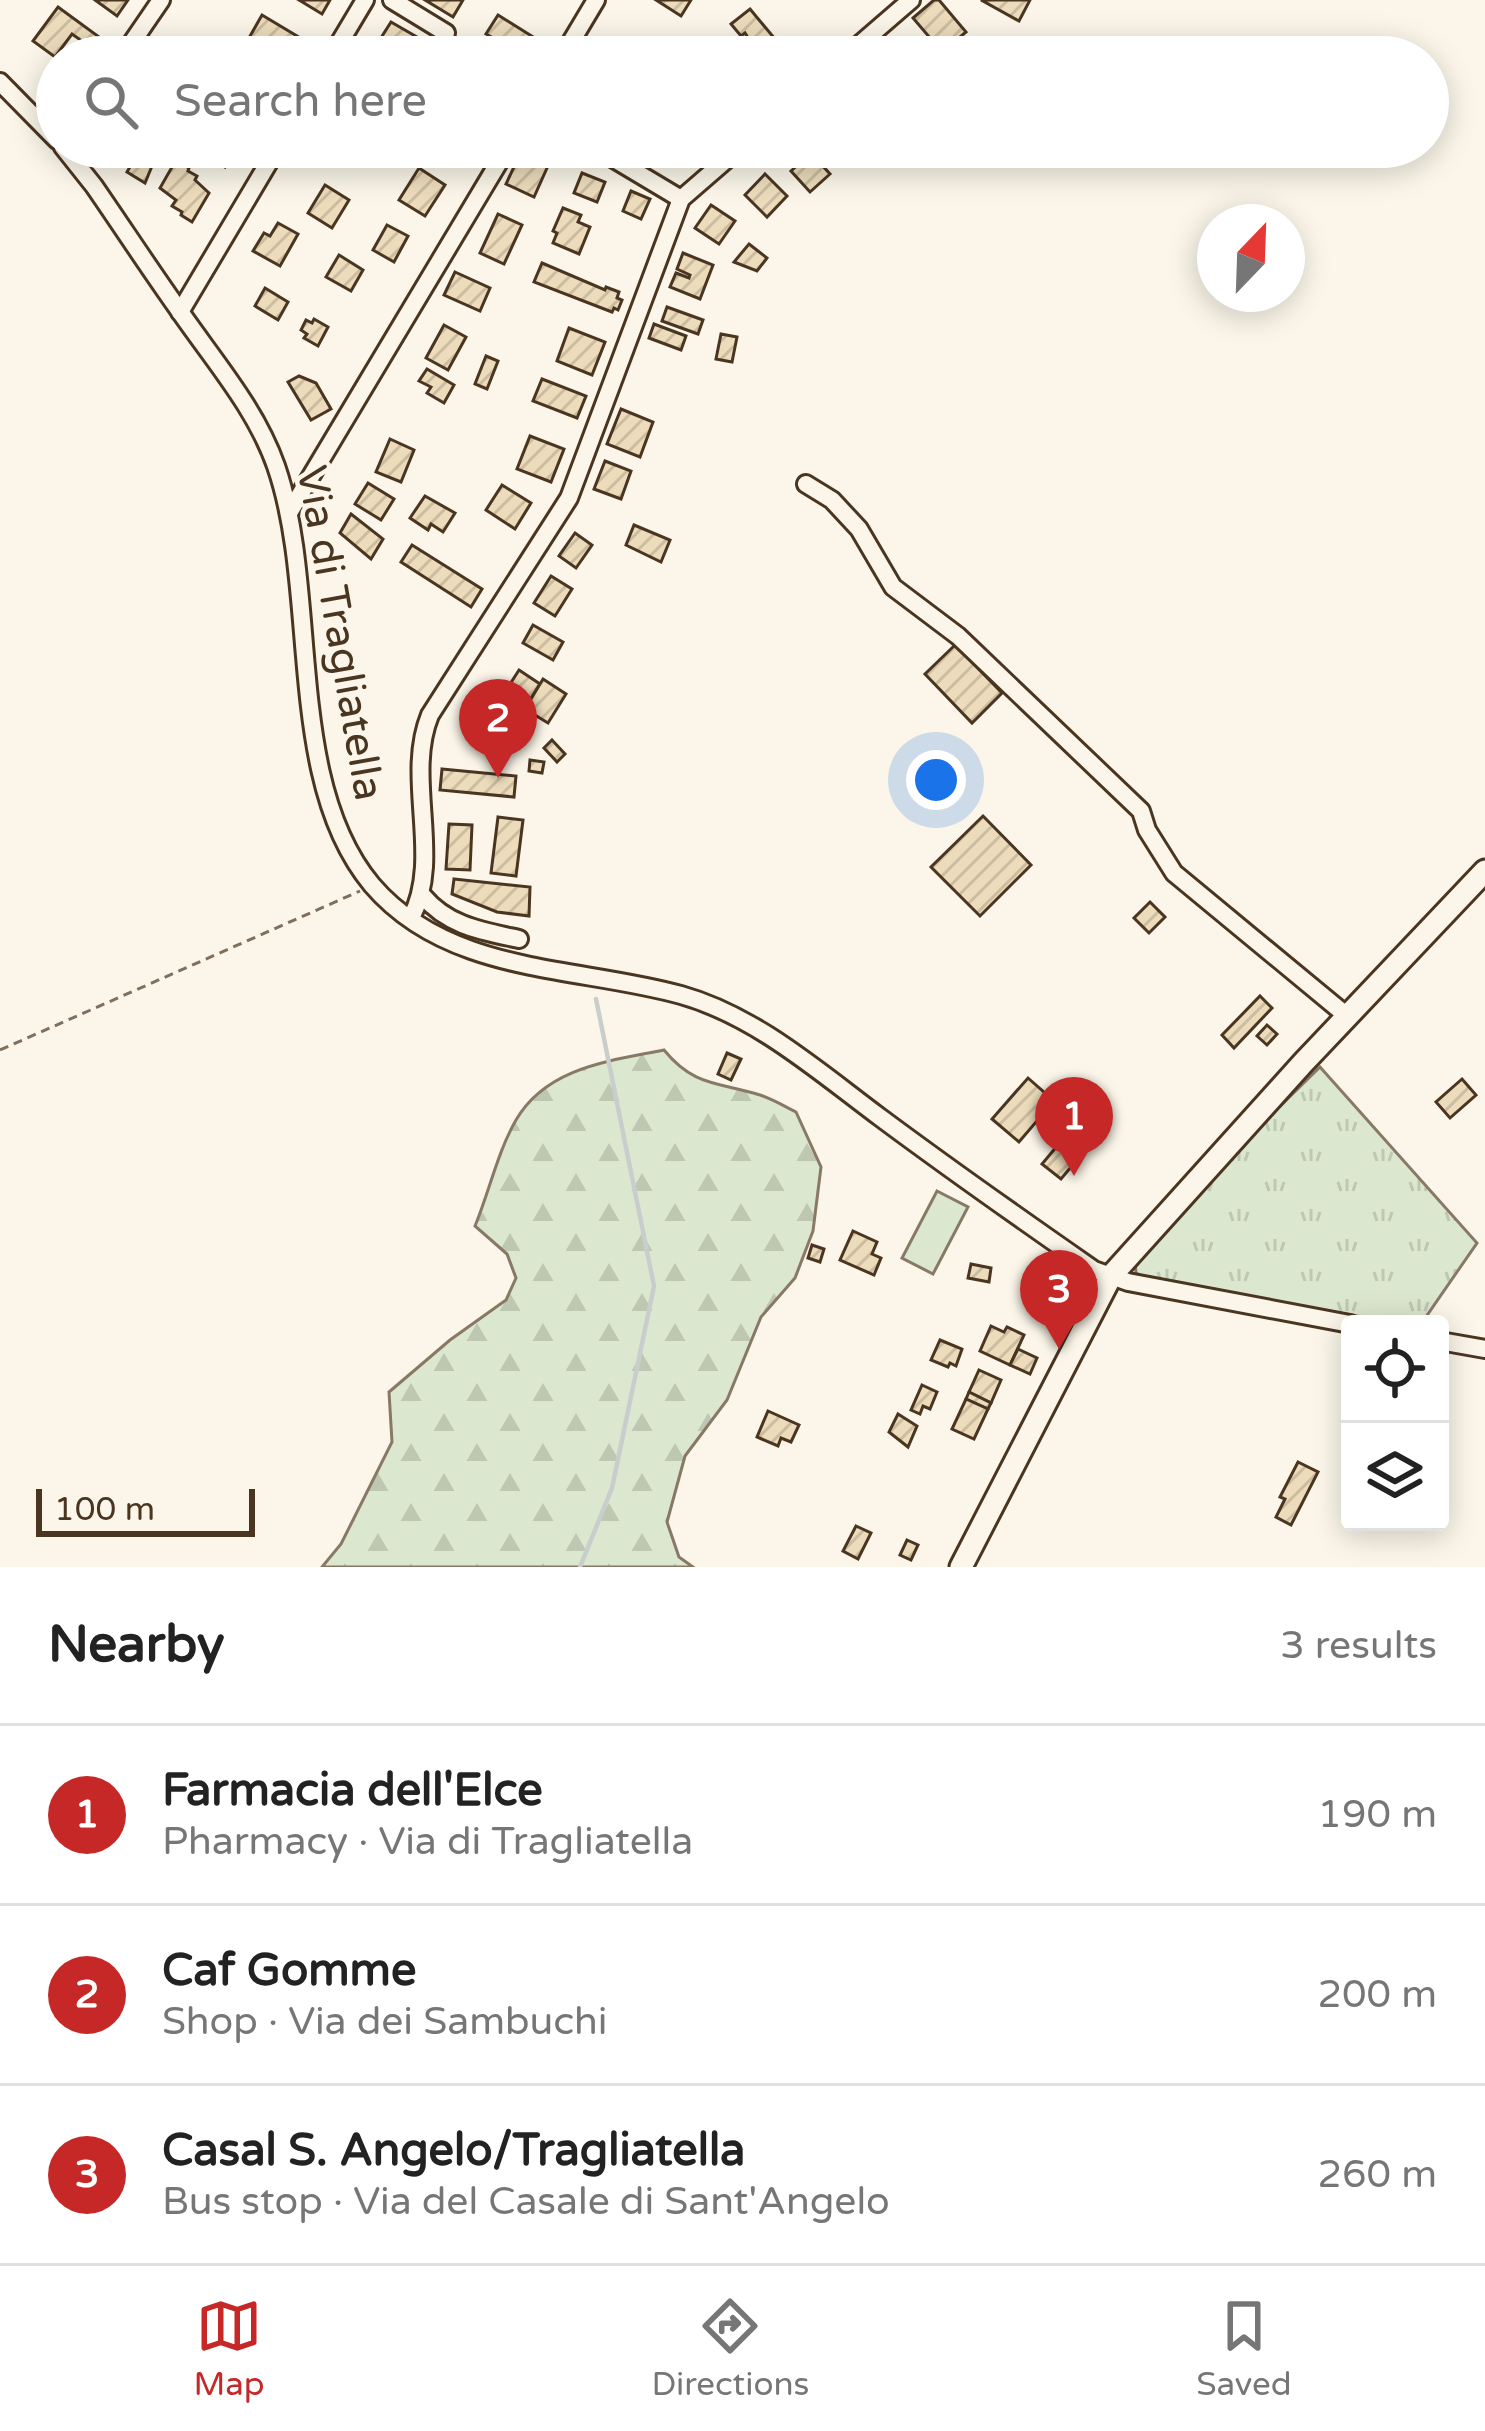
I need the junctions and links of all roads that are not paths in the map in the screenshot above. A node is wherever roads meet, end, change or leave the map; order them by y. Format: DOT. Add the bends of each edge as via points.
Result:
graph roads {
  1 [pos="161,0"];
  2 [pos="365,0"];
  3 [pos="392,0"];
  4 [pos="596,0"];
  5 [pos="911,0"];
  6 [pos="446,33"];
  7 [pos="136,36"];
  8 [pos="344,36"];
  9 [pos="575,36"];
  10 [pos="869,36"];
  11 [pos="0,82"];
  12 [pos="36,119"];
  13 [pos="78,168"];
  14 [pos="265,168"];
  15 [pos="495,168"];
  16 [pos="628,168"];
  17 [pos="717,168"];
  18 [pos="681,200"];
  19 [pos="179,312"];
  20 [pos="806,484"];
  21 [pos="289,513"];
  22 [pos="1485,871"];
  23 [pos="423,896"];
  24 [pos="411,918"];
  25 [pos="518,939"];
  26 [pos="1347,1016"];
  27 [pos="1111,1276"];
  28 [pos="1341,1322"];
  29 [pos="1449,1343"];
  30 [pos="1485,1349"];
  31 [pos="961,1567"];
  1 -- 7 [label="street"];
  2 -- 8 [label="street"];
  3 -- 6 [label="street"];
  4 -- 9 [label="street"];
  5 -- 10 [label="street"];
  11 -- 12 [label="street"];
  13 -- 19 [label="street, Via di Tragliatella"];
  14 -- 19 [label="street"];
  15 -- 21 [label="street"];
  16 -- 18 [label="street"];
  17 -- 18 [label="street"];
  18 -- 23 [label="street" via="565,506 425,725"];
  19 -- 21 [label="street, Via di Tragliatella" via="263,434"];
  20 -- 26 [label="street" via="859,529 893,587 958,636 1141,811 1174,874"];
  21 -- 24 [label="street, Via di Tragliatella" via="321,775 338,826 373,886"];
  22 -- 26 [label="main road"];
  23 -- 24 [label="street"];
  23 -- 25 [label="street" via="453,922"];
  24 -- 27 [label="street, Via di Tragliatella" via="481,955 686,996 761,1031"];
  26 -- 27 [label="main road"];
  27 -- 28 [label="street, Via di Tragliatella"];
  27 -- 31 [label="main road"];
  29 -- 30 [label="street"];
}
